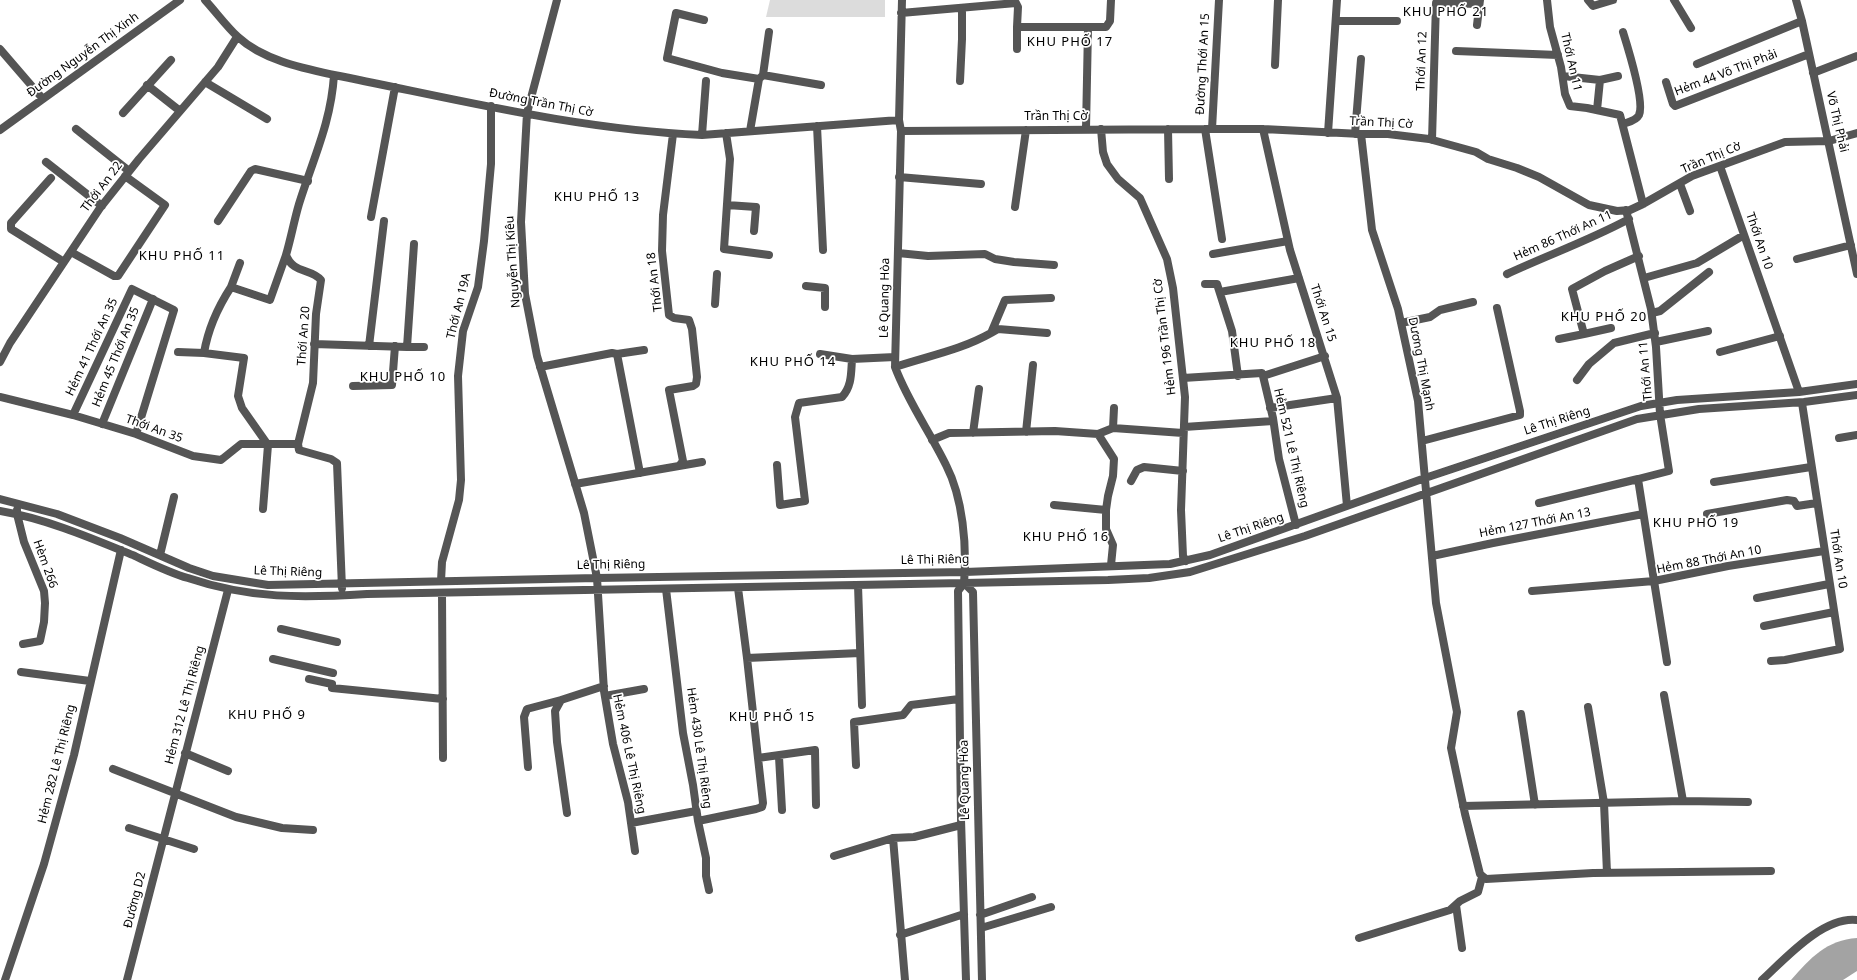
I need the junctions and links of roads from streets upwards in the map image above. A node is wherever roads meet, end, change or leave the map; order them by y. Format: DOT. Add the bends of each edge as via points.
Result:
graph roads {
  1 [pos="180,0"];
  2 [pos="205,0"];
  3 [pos="557,0"];
  4 [pos="902,0"];
  5 [pos="1111,0"];
  6 [pos="1219,0"];
  7 [pos="1278,0"];
  8 [pos="1337,0"];
  9 [pos="1547,0"];
  10 [pos="1588,0"];
  11 [pos="1613,0"];
  12 [pos="1674,0"];
  13 [pos="1796,0"];
  14 [pos="1480,2"];
  15 [pos="962,8"];
  16 [pos="902,13"];
  17 [pos="704,20"];
  18 [pos="1337,21"];
  19 [pos="1396,21"];
  20 [pos="1802,21"];
  21 [pos="1477,25"];
  22 [pos="1017,27"];
  23 [pos="1088,28"];
  24 [pos="1692,28"];
  25 [pos="769,32"];
  26 [pos="1623,32"];
  27 [pos="237,37"];
  28 [pos="0,49"];
  29 [pos="1017,49"];
  30 [pos="1456,51"];
  31 [pos="1809,54"];
  32 [pos="1558,55"];
  33 [pos="1857,56"];
  34 [pos="1361,59"];
  35 [pos="171,60"];
  36 [pos="1697,64"];
  37 [pos="1275,65"];
  38 [pos="1813,73"];
  39 [pos="334,75"];
  40 [pos="1563,76"];
  41 [pos="1618,76"];
  42 [pos="761,77"];
  43 [pos="1600,80"];
  44 [pos="706,81"];
  45 [pos="960,81"];
  46 [pos="205,82"];
  47 [pos="1666,82"];
  48 [pos="147,85"];
  49 [pos="821,85"];
  50 [pos="396,87"];
  51 [pos="43,99"];
  52 [pos="491,106"];
  53 [pos="1597,110"];
  54 [pos="180,111"];
  55 [pos="123,112"];
  56 [pos="527,113"];
  57 [pos="267,118"];
  58 [pos="898,120"];
  59 [pos="1623,124"];
  60 [pos="817,126"];
  61 [pos="76,129"];
  62 [pos="1086,129"];
  63 [pos="1101,129"];
  64 [pos="1168,129"];
  65 [pos="1208,129"];
  66 [pos="1263,129"];
  67 [pos="0,130"];
  68 [pos="1026,130"];
  69 [pos="750,131"];
  70 [pos="901,131"];
  71 [pos="726,133"];
  72 [pos="1328,133"];
  73 [pos="1857,133"];
  74 [pos="673,134"];
  75 [pos="1358,134"];
  76 [pos="702,135"];
  77 [pos="1432,140"];
  78 [pos="1829,141"];
  79 [pos="46,162"];
  80 [pos="1720,166"];
  81 [pos="127,174"];
  82 [pos="899,177"];
  83 [pos="51,178"];
  84 [pos="1169,179"];
  85 [pos="308,181"];
  86 [pos="982,184"];
  87 [pos="1680,184"];
  88 [pos="1643,204"];
  89 [pos="727,205"];
  90 [pos="102,206"];
  91 [pos="1015,206"];
  92 [pos="1626,210"];
  93 [pos="1690,210"];
  94 [pos="371,217"];
  95 [pos="1629,219"];
  96 [pos="218,221"];
  97 [pos="384,221"];
  98 [pos="754,231"];
  99 [pos="1744,235"];
  100 [pos="1222,239"];
  101 [pos="1288,240"];
  102 [pos="414,244"];
  103 [pos="1851,245"];
  104 [pos="823,250"];
  105 [pos="71,252"];
  106 [pos="898,253"];
  107 [pos="1213,254"];
  108 [pos="286,255"];
  109 [pos="769,255"];
  110 [pos="1639,256"];
  111 [pos="1797,259"];
  112 [pos="64,262"];
  113 [pos="240,263"];
  114 [pos="1054,265"];
  115 [pos="1709,272"];
  116 [pos="717,274"];
  117 [pos="1507,274"];
  118 [pos="1857,274"];
  119 [pos="1299,278"];
  120 [pos="1644,278"];
  121 [pos="1205,284"];
  122 [pos="806,286"];
  123 [pos="231,287"];
  124 [pos="1220,292"];
  125 [pos="1051,298"];
  126 [pos="153,299"];
  127 [pos="1473,302"];
  128 [pos="714,304"];
  129 [pos="825,308"];
  130 [pos="1498,308"];
  131 [pos="1652,313"];
  132 [pos="1401,323"];
  133 [pos="1611,328"];
  134 [pos="1708,331"];
  135 [pos="991,333"];
  136 [pos="1047,333"];
  137 [pos="1654,333"];
  138 [pos="1584,334"];
  139 [pos="1780,336"];
  140 [pos="1559,339"];
  141 [pos="1656,342"];
  142 [pos="314,344"];
  143 [pos="369,346"];
  144 [pos="395,346"];
  145 [pos="407,346"];
  146 [pos="424,347"];
  147 [pos="644,350"];
  148 [pos="178,352"];
  149 [pos="1720,352"];
  150 [pos="204,353"];
  151 [pos="617,354"];
  152 [pos="820,354"];
  153 [pos="1325,356"];
  154 [pos="895,357"];
  155 [pos="852,359"];
  156 [pos="0,362"];
  157 [pos="1033,365"];
  158 [pos="540,367"];
  159 [pos="895,367"];
  160 [pos="1238,376"];
  161 [pos="1263,376"];
  162 [pos="1183,378"];
  163 [pos="1577,380"];
  164 [pos="1857,384"];
  165 [pos="353,386"];
  166 [pos="979,390"];
  167 [pos="1799,392"];
  168 [pos="1857,395"];
  169 [pos="0,397"];
  170 [pos="1337,398"];
  171 [pos="1661,402"];
  172 [pos="1802,403"];
  173 [pos="1114,408"];
  174 [pos="1270,408"];
  175 [pos="1660,414"];
  176 [pos="74,415"];
  177 [pos="1273,421"];
  178 [pos="102,424"];
  179 [pos="1113,428"];
  180 [pos="1183,430"];
  181 [pos="973,432"];
  182 [pos="1026,432"];
  183 [pos="136,434"];
  184 [pos="1098,434"];
  185 [pos="1857,435"];
  186 [pos="1839,438"];
  187 [pos="932,440"];
  188 [pos="1422,442"];
  189 [pos="298,444"];
  190 [pos="268,445"];
  191 [pos="702,462"];
  192 [pos="680,465"];
  193 [pos="777,465"];
  194 [pos="1811,467"];
  195 [pos="1183,471"];
  196 [pos="640,473"];
  197 [pos="1426,478"];
  198 [pos="1638,479"];
  199 [pos="1131,481"];
  200 [pos="1714,482"];
  201 [pos="575,484"];
  202 [pos="1427,492"];
  203 [pos="174,497"];
  204 [pos="0,499"];
  205 [pos="19,503"];
  206 [pos="1539,503"];
  207 [pos="1817,504"];
  208 [pos="1054,505"];
  209 [pos="1347,506"];
  210 [pos="263,509"];
  211 [pos="1106,510"];
  212 [pos="0,511"];
  213 [pos="17,514"];
  214 [pos="1643,514"];
  215 [pos="1707,514"];
  216 [pos="1296,525"];
  217 [pos="121,550"];
  218 [pos="1824,551"];
  219 [pos="160,555"];
  220 [pos="1432,556"];
  221 [pos="1186,561"];
  222 [pos="1111,565"];
  223 [pos="965,572"];
  224 [pos="598,578"];
  225 [pos="441,581"];
  226 [pos="1654,581"];
  227 [pos="964,582"];
  228 [pos="342,584"];
  229 [pos="1829,584"];
  230 [pos="858,585"];
  231 [pos="738,588"];
  232 [pos="666,589"];
  233 [pos="228,590"];
  234 [pos="599,590"];
  235 [pos="1532,590"];
  236 [pos="442,593"];
  237 [pos="343,596"];
  238 [pos="1757,598"];
  239 [pos="1834,612"];
  240 [pos="1764,626"];
  241 [pos="281,629"];
  242 [pos="337,642"];
  243 [pos="23,644"];
  244 [pos="860,653"];
  245 [pos="747,658"];
  246 [pos="272,659"];
  247 [pos="1771,661"];
  248 [pos="1667,662"];
  249 [pos="21,672"];
  250 [pos="333,673"];
  251 [pos="309,679"];
  252 [pos="90,682"];
  253 [pos="604,686"];
  254 [pos="644,689"];
  255 [pos="1664,695"];
  256 [pos="605,696"];
  257 [pos="443,699"];
  258 [pos="959,699"];
  259 [pos="560,700"];
  260 [pos="862,705"];
  261 [pos="1588,707"];
  262 [pos="1521,714"];
  263 [pos="185,753"];
  264 [pos="779,756"];
  265 [pos="443,758"];
  266 [pos="758,758"];
  267 [pos="856,765"];
  268 [pos="528,767"];
  269 [pos="113,769"];
  270 [pos="228,771"];
  271 [pos="175,794"];
  272 [pos="1682,801"];
  273 [pos="1748,802"];
  274 [pos="1604,803"];
  275 [pos="816,805"];
  276 [pos="1535,805"];
  277 [pos="1463,806"];
  278 [pos="782,810"];
  279 [pos="696,811"];
  280 [pos="567,813"];
  281 [pos="698,821"];
  282 [pos="631,823"];
  283 [pos="961,825"];
  284 [pos="166,827"];
  285 [pos="129,828"];
  286 [pos="314,830"];
  287 [pos="893,838"];
  288 [pos="163,839"];
  289 [pos="194,849"];
  290 [pos="635,851"];
  291 [pos="834,856"];
  292 [pos="1770,871"];
  293 [pos="1607,873"];
  294 [pos="1482,877"];
  295 [pos="709,890"];
  296 [pos="1032,897"];
  297 [pos="1456,905"];
  298 [pos="1051,907"];
  299 [pos="964,914"];
  300 [pos="980,914"];
  301 [pos="1857,920"];
  302 [pos="981,928"];
  303 [pos="900,935"];
  304 [pos="1359,938"];
  305 [pos="1462,948"];
  306 [pos="3,976"];
  307 [pos="127,980"];
  308 [pos="905,980"];
  309 [pos="966,980"];
  310 [pos="982,980"];
  311 [pos="1762,980"];
  1 -- 51 [label="street, Đường Nguyễn Thị Xinh"];
  2 -- 27 [label="street, Đường Trần Thị Cờ"];
  3 -- 56 [label="street, Nguyễn Thị Kiêu"];
  4 -- 16 [label="street, Lê Quang Hòa"];
  5 -- 23 [label="street" via="1110,21 1107,26"];
  6 -- 65 [label="street, Đường Thới An 15"];
  7 -- 37 [label="street"];
  8 -- 18 [label="street"];
  9 -- 32 [label="street, Thới An 11" via="1550,27"];
  10 -- 11 [label="street" via="1594,6"];
  12 -- 24 [label="street"];
  13 -- 20 [label="street, Võ Thị Phải"];
  14 -- 21 [label="street, Thới An 12"];
  14 -- 77 [label="street, Thới An 12" via="1436,3"];
  15 -- 16 [label="street"];
  15 -- 22 [label="street" via="1017,4"];
  15 -- 45 [label="street"];
  16 -- 58 [label="street, Lê Quang Hòa"];
  17 -- 42 [label="street" via="676,13 667,58 722,73"];
  18 -- 19 [label="street"];
  18 -- 72 [label="street"];
  20 -- 31 [label="street, Võ Thị Phải"];
  20 -- 36 [label="street"];
  22 -- 23 [label="street"];
  22 -- 29 [label="street"];
  23 -- 62 [label="street"];
  25 -- 42 [label="street"];
  26 -- 59 [label="street" via="1636,78 1640,111 1635,120"];
  27 -- 39 [label="street, Đường Trần Thị Cờ" via="257,52"];
  27 -- 46 [label="street, Thới An 22"];
  28 -- 51 [label="street"];
  30 -- 32 [label="street"];
  31 -- 38 [label="street, Võ Thị Phải"];
  31 -- 47 [label="street, Hẻm 44 Võ Thị Phải" via="1675,106"];
  32 -- 40 [label="street, Thới An 11"];
  33 -- 38 [label="street"];
  34 -- 75 [label="street, Dương Thị Mạnh"];
  35 -- 48 [label="street"];
  38 -- 78 [label="street, Võ Thị Phải"];
  39 -- 50 [label="street, Đường Trần Thị Cờ"];
  39 -- 85 [label="street" via="326,129"];
  40 -- 43 [label="street"];
  40 -- 53 [label="street, Thới An 11" via="1570,106"];
  41 -- 43 [label="street"];
  42 -- 49 [label="street"];
  42 -- 69 [label="street"];
  43 -- 53 [label="street"];
  44 -- 76 [label="street"];
  46 -- 54 [label="street, Thới An 22"];
  46 -- 57 [label="street"];
  48 -- 54 [label="street"];
  48 -- 55 [label="street"];
  50 -- 52 [label="street, Đường Trần Thị Cờ"];
  50 -- 94 [label="street"];
  51 -- 67 [label="street, Đường Nguyễn Thị Xinh"];
  52 -- 56 [label="street, Đường Trần Thị Cờ"];
  52 -- 225 [label="street, Thới An 19A" via="491,164 484,241 478,287 464,331 458,376 461,480 459,500 442,562"];
  53 -- 59 [label="street, Thới An 11" via="1620,115"];
  54 -- 81 [label="street, Thới An 22"];
  56 -- 74 [label="street, Đường Trần Thị Cờ" via="596,125"];
  56 -- 158 [label="street, Nguyễn Thị Kiêu" via="521,222 525,294"];
  58 -- 60 [label="street, Đường Trần Thị Cờ"];
  58 -- 70 [label="street, Lê Quang Hòa"];
  59 -- 88 [label="street"];
  60 -- 69 [label="street, Đường Trần Thị Cờ"];
  60 -- 104 [label="street"];
  61 -- 81 [label="street"];
  62 -- 63 [label="street, Trần Thị Cờ"];
  62 -- 68 [label="street, Trần Thị Cờ"];
  63 -- 64 [label="street, Trần Thị Cờ"];
  63 -- 162 [label="street, Hẻm 196 Trần Thị Cờ" via="1107,164 1118,179 1140,198 1167,259 1173,288"];
  64 -- 65 [label="street, Trần Thị Cờ"];
  64 -- 84 [label="street"];
  65 -- 66 [label="street, Trần Thị Cờ"];
  65 -- 100 [label="street, Đường Thới An 15"];
  66 -- 72 [label="street, Trần Thị Cờ"];
  66 -- 101 [label="street, Thới An 15"];
  68 -- 70 [label="street, Trần Thị Cờ"];
  68 -- 91 [label="street"];
  69 -- 71 [label="street, Đường Trần Thị Cờ"];
  70 -- 82 [label="street, Lê Quang Hòa"];
  71 -- 76 [label="street, Đường Trần Thị Cờ"];
  71 -- 89 [label="street" via="730,159"];
  72 -- 75 [label="street, Trần Thị Cờ"];
  73 -- 78 [label="street"];
  74 -- 76 [label="street, Đường Trần Thị Cờ"];
  74 -- 192 [label="street, Thới An 18" via="663,215 662,251 669,315 689,320 697,377 693,386 669,390 683,461"];
  75 -- 77 [label="street, Trần Thị Cờ" via="1388,134"];
  75 -- 132 [label="street, Dương Thị Mạnh" via="1372,230"];
  77 -- 92 [label="street, Trần Thị Cờ" via="1476,152 1539,177 1589,205 1616,212"];
  78 -- 80 [label="street, Trần Thị Cờ" via="1785,142"];
  78 -- 103 [label="street, Võ Thị Phải"];
  79 -- 90 [label="street"];
  80 -- 87 [label="street, Trần Thị Cờ" via="1692,176"];
  80 -- 99 [label="street, Thới An 10"];
  81 -- 90 [label="street, Thới An 22"];
  81 -- 105 [label="street" via="165,205 118,276"];
  82 -- 86 [label="street"];
  82 -- 106 [label="street, Lê Quang Hòa"];
  83 -- 112 [label="street" via="10,223 11,229"];
  85 -- 96 [label="street" via="251,170"];
  85 -- 108 [label="street"];
  87 -- 88 [label="street, Trần Thị Cờ"];
  87 -- 93 [label="street"];
  88 -- 92 [label="street, Trần Thị Cờ"];
  89 -- 98 [label="street" via="756,207"];
  89 -- 109 [label="street" via="724,249"];
  90 -- 105 [label="street, Thới An 22"];
  92 -- 95 [label="street, Thới An 11"];
  95 -- 110 [label="street, Thới An 11"];
  95 -- 117 [label="street, Hẻm 86 Thới An 11"];
  97 -- 143 [label="street"];
  99 -- 120 [label="street" via="1697,263"];
  99 -- 139 [label="street, Thới An 10"];
  101 -- 107 [label="street"];
  101 -- 119 [label="street, Thới An 15"];
  102 -- 145 [label="street"];
  103 -- 111 [label="street"];
  103 -- 118 [label="street, Võ Thị Phải"];
  105 -- 112 [label="street, Thới An 22"];
  106 -- 114 [label="street" via="928,256 985,254 995,259"];
  106 -- 154 [label="street, Lê Quang Hòa"];
  108 -- 123 [label="street" via="270,300"];
  108 -- 142 [label="street, Thới An 20" via="289,263 321,280"];
  110 -- 120 [label="street, Thới An 11"];
  110 -- 138 [label="street" via="1572,289"];
  112 -- 156 [label="street, Thới An 22"];
  113 -- 123 [label="street"];
  115 -- 131 [label="street" via="1660,311"];
  116 -- 128 [label="street"];
  119 -- 124 [label="street"];
  119 -- 153 [label="street, Thới An 15"];
  120 -- 131 [label="street, Thới An 11"];
  121 -- 124 [label="street" via="1217,284"];
  122 -- 129 [label="street" via="824,288"];
  123 -- 150 [label="street" via="218,307"];
  124 -- 160 [label="street" via="1232,331"];
  125 -- 135 [label="street" via="1004,300"];
  126 -- 176 [label="street, Hẻm 41 Thới An 35" via="132,289"];
  126 -- 178 [label="street, Hẻm 45 Thới An 35"];
  126 -- 183 [label="street" via="174,310"];
  127 -- 132 [label="street" via="1440,310 1430,317"];
  130 -- 188 [label="street" via="1520,415"];
  131 -- 137 [label="street, Thới An 11"];
  132 -- 188 [label="street, Dương Thị Mạnh" via="1418,401"];
  133 -- 138 [label="street"];
  134 -- 141 [label="street"];
  135 -- 136 [label="street" via="998,329"];
  135 -- 159 [label="street" via="955,350"];
  137 -- 141 [label="street, Thới An 11"];
  137 -- 163 [label="street" via="1614,343 1589,364"];
  138 -- 140 [label="street"];
  139 -- 149 [label="street"];
  139 -- 167 [label="street, Thới An 10"];
  141 -- 171 [label="street, Thới An 11"];
  142 -- 143 [label="street"];
  142 -- 189 [label="street, Thới An 20" via="313,383"];
  143 -- 144 [label="street"];
  144 -- 145 [label="street"];
  144 -- 165 [label="street" via="392,385"];
  145 -- 146 [label="street"];
  147 -- 151 [label="street"];
  148 -- 150 [label="street"];
  150 -- 190 [label="street" via="244,358 238,396 242,408"];
  151 -- 158 [label="street"];
  151 -- 196 [label="street"];
  152 -- 155 [label="street"];
  153 -- 161 [label="street"];
  153 -- 170 [label="street, Thới An 15"];
  154 -- 155 [label="street"];
  154 -- 159 [label="street, Lê Quang Hòa"];
  155 -- 193 [label="street" via="848,391 842,398 799,403 795,417 806,501 780,505"];
  157 -- 182 [label="street"];
  158 -- 201 [label="street, Nguyễn Thị Kiêu"];
  159 -- 187 [label="street, Lê Quang Hòa" via="901,384"];
  160 -- 161 [label="street" via="1262,373"];
  160 -- 162 [label="street"];
  161 -- 174 [label="street, Hẻm 521 Lê Thị Riêng"];
  162 -- 180 [label="street, Hẻm 196 Trần Thị Cờ"];
  164 -- 167 [label="street, Lê Thị Riêng"];
  166 -- 181 [label="street"];
  167 -- 171 [label="street, Lê Thị Riêng"];
  168 -- 172 [label="street, Lê Thị Riêng"];
  169 -- 176 [label="street, Thới An 35"];
  170 -- 174 [label="street"];
  170 -- 209 [label="street, Thới An 15"];
  171 -- 175 [label="street, Thới An 11"];
  171 -- 197 [label="street, Lê Thị Riêng" via="1567,430"];
  172 -- 175 [label="street, Lê Thị Riêng"];
  172 -- 194 [label="street, Thới An 10"];
  173 -- 179 [label="street"];
  174 -- 177 [label="street, Hẻm 521 Lê Thị Riêng"];
  175 -- 198 [label="street, Thới An 11" via="1669,471"];
  175 -- 202 [label="street, Lê Thị Riêng" via="1637,419"];
  176 -- 178 [label="street, Thới An 35"];
  177 -- 180 [label="street"];
  177 -- 216 [label="street, Hẻm 521 Lê Thị Riêng" via="1279,459"];
  178 -- 183 [label="street, Thới An 35"];
  179 -- 180 [label="street"];
  179 -- 184 [label="street"];
  180 -- 195 [label="street, Hẻm 196 Trần Thị Cờ"];
  181 -- 182 [label="street"];
  181 -- 187 [label="street" via="949,433"];
  182 -- 184 [label="street"];
  183 -- 190 [label="street, Thới An 35" via="193,456 221,460 240,444"];
  184 -- 211 [label="street" via="1114,459 1114,476"];
  185 -- 186 [label="street"];
  187 -- 223 [label="street, Lê Quang Hòa" via="947,466 957,492"];
  188 -- 197 [label="street, Dương Thị Mạnh"];
  189 -- 190 [label="street, Thới An 35"];
  189 -- 228 [label="street" via="299,450 337,463"];
  190 -- 210 [label="street"];
  191 -- 192 [label="street"];
  192 -- 196 [label="street"];
  194 -- 200 [label="street"];
  194 -- 207 [label="street, Thới An 10"];
  195 -- 199 [label="street" via="1144,467 1137,470"];
  195 -- 221 [label="street, Hẻm 196 Trần Thị Cờ" via="1181,510 1183,556"];
  196 -- 201 [label="street"];
  197 -- 202 [label="street, Dương Thị Mạnh"];
  197 -- 209 [label="street, Lê Thị Riêng"];
  198 -- 206 [label="street"];
  198 -- 214 [label="street"];
  201 -- 224 [label="street, Nguyễn Thị Kiêu"];
  202 -- 220 [label="street, Dương Thị Mạnh"];
  202 -- 227 [label="street, Lê Thị Riêng" via="1305,536 1190,572 1108,580"];
  203 -- 219 [label="street"];
  204 -- 205 [label="street, Lê Thị Riêng"];
  205 -- 213 [label="street, Hèm 266"];
  205 -- 219 [label="street, Lê Thị Riêng" via="57,514"];
  207 -- 215 [label="street" via="1797,506 1794,501 1787,500"];
  207 -- 218 [label="street, Thới An 10"];
  208 -- 211 [label="street"];
  209 -- 216 [label="street, Lê Thị Riêng"];
  211 -- 222 [label="street" via="1106,529 1113,545"];
  212 -- 213 [label="street, Lê Thị Riêng"];
  213 -- 217 [label="street, Lê Thị Riêng"];
  213 -- 243 [label="street, Hèm 266" via="24,542 44,591 45,603 40,641"];
  214 -- 220 [label="street, Hẻm 127 Thới An 13"];
  214 -- 226 [label="street"];
  216 -- 221 [label="street, Lê Thị Riêng"];
  217 -- 233 [label="street, Lê Thị Riêng" via="186,578"];
  217 -- 252 [label="street, Hẻm 282 Lê Thị Riêng"];
  218 -- 226 [label="street, Hẻm 88 Thới An 10"];
  218 -- 229 [label="street, Thới An 10"];
  219 -- 228 [label="street, Lê Thị Riêng" via="207,574 252,583"];
  220 -- 277 [label="street, Dương Thị Mạnh" via="1436,603 1457,712 1451,748"];
  221 -- 222 [label="street, Lê Thị Riêng" via="1170,564"];
  222 -- 223 [label="street, Lê Thị Riêng"];
  223 -- 224 [label="street, Lê Thị Riêng"];
  223 -- 227 [label="street, Lê Quang Hòa"];
  224 -- 225 [label="street, Lê Thị Riêng"];
  224 -- 234 [label="street, Nguyễn Thị Kiêu"];
  225 -- 228 [label="street, Lê Thị Riêng"];
  226 -- 235 [label="street"];
  226 -- 248 [label="street, Hẻm 88 Thới An 10"];
  227 -- 230 [label="street, Lê Thị Riêng"];
  227 -- 258 [label="street, Lê Quang Hòa" via="958,591"];
  227 -- 300 [label="street, Lê Quang Hòa" via="973,592"];
  228 -- 237 [label="street"];
  229 -- 238 [label="street"];
  229 -- 239 [label="street, Thới An 10"];
  230 -- 231 [label="street, Lê Thị Riêng"];
  230 -- 244 [label="street"];
  231 -- 232 [label="street, Lê Thị Riêng"];
  231 -- 245 [label="street"];
  232 -- 234 [label="street, Lê Thị Riêng"];
  232 -- 279 [label="street, Hẻm 430 Lê Thị Riêng" via="683,734"];
  233 -- 237 [label="street, Lê Thị Riêng" via="271,596"];
  233 -- 263 [label="street, Hẻm 312 Lê Thị Riêng"];
  234 -- 236 [label="street, Lê Thị Riêng"];
  234 -- 253 [label="street, Hẻm 406 Lê Thị Riêng"];
  236 -- 237 [label="street, Lê Thị Riêng"];
  236 -- 257 [label="street"];
  239 -- 240 [label="street"];
  239 -- 247 [label="street, Thới An 10" via="1840,650"];
  241 -- 242 [label="street"];
  244 -- 245 [label="street"];
  244 -- 260 [label="street"];
  245 -- 266 [label="street"];
  246 -- 250 [label="street"];
  249 -- 252 [label="street"];
  251 -- 257 [label="street" via="332,686"];
  252 -- 306 [label="street, Hẻm 282 Lê Thị Riêng" via="74,755 44,864"];
  253 -- 256 [label="street, Hẻm 406 Lê Thị Riêng"];
  253 -- 259 [label="street"];
  254 -- 256 [label="street"];
  255 -- 272 [label="street"];
  256 -- 282 [label="street, Hẻm 406 Lê Thị Riêng"];
  257 -- 265 [label="street"];
  258 -- 267 [label="street" via="911,704 903,715 854,722"];
  258 -- 283 [label="street, Lê Quang Hòa"];
  259 -- 268 [label="street" via="526,710 524,717"];
  259 -- 280 [label="street" via="554,711"];
  261 -- 274 [label="street"];
  262 -- 276 [label="street"];
  263 -- 270 [label="street"];
  263 -- 271 [label="street, Hẻm 312 Lê Thị Riêng"];
  264 -- 266 [label="street"];
  264 -- 275 [label="street" via="815,750"];
  264 -- 278 [label="street"];
  266 -- 281 [label="street, Hẻm 430 Lê Thị Riêng" via="762,806"];
  269 -- 271 [label="street"];
  271 -- 284 [label="street, Hẻm 312 Lê Thị Riêng"];
  271 -- 286 [label="street" via="236,817 282,828"];
  272 -- 273 [label="street"];
  272 -- 274 [label="street"];
  274 -- 276 [label="street"];
  274 -- 293 [label="street"];
  276 -- 277 [label="street"];
  277 -- 294 [label="street, Dương Thị Mạnh"];
  279 -- 281 [label="street, Hẻm 430 Lê Thị Riêng"];
  279 -- 282 [label="street"];
  281 -- 295 [label="street" via="706,858"];
  282 -- 290 [label="street, Hẻm 406 Lê Thị Riêng"];
  283 -- 287 [label="street" via="914,837"];
  283 -- 299 [label="street, Lê Quang Hòa"];
  284 -- 288 [label="street, Đường D2"];
  285 -- 288 [label="street"];
  287 -- 291 [label="street"];
  287 -- 303 [label="street"];
  288 -- 289 [label="street"];
  288 -- 307 [label="street, Đường D2"];
  292 -- 293 [label="street"];
  293 -- 294 [label="street" via="1486,879"];
  294 -- 297 [label="street" via="1478,892"];
  296 -- 300 [label="street"];
  297 -- 304 [label="street" via="1450,910 1424,919"];
  297 -- 305 [label="street"];
  298 -- 302 [label="street"];
  299 -- 303 [label="street"];
  299 -- 309 [label="street, Lê Quang Hòa"];
  300 -- 302 [label="street, Lê Quang Hòa"];
  301 -- 311 [label="street" via="1852,919 1829,926 1812,936"];
  302 -- 310 [label="street, Lê Quang Hòa"];
  303 -- 308 [label="street"];
}
